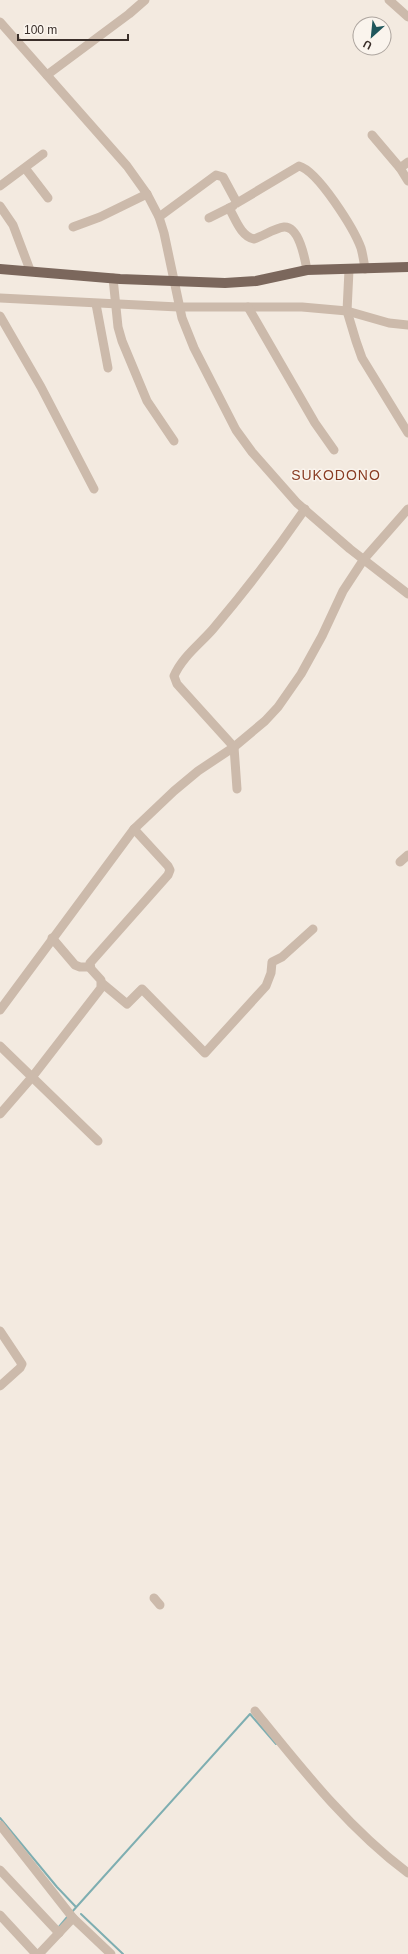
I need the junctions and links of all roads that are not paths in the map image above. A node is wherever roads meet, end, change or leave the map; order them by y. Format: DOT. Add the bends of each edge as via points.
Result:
graph roads {
  1 [pos="145,0"];
  2 [pos="389,0"];
  3 [pos="408,17"];
  4 [pos="0,22"];
  5 [pos="47,75"];
  6 [pos="372,135"];
  7 [pos="43,154"];
  8 [pos="408,162"];
  9 [pos="25,168"];
  10 [pos="400,168"];
  11 [pos="408,181"];
  12 [pos="0,186"];
  13 [pos="147,194"];
  14 [pos="48,198"];
  15 [pos="238,203"];
  16 [pos="0,206"];
  17 [pos="228,208"];
  18 [pos="159,217"];
  19 [pos="209,218"];
  20 [pos="73,227"];
  21 [pos="408,267"];
  22 [pos="0,269"];
  23 [pos="366,269"];
  24 [pos="30,270"];
  25 [pos="307,270"];
  26 [pos="349,270"];
  27 [pos="113,278"];
  28 [pos="175,284"];
  29 [pos="0,298"];
  30 [pos="96,304"];
  31 [pos="115,304"];
  32 [pos="178,305"];
  33 [pos="248,307"];
  34 [pos="347,309"];
  35 [pos="0,316"];
  36 [pos="408,325"];
  37 [pos="108,368"];
  38 [pos="408,433"];
  39 [pos="174,441"];
  40 [pos="334,450"];
  41 [pos="94,488"];
  42 [pos="305,509"];
  43 [pos="408,509"];
  44 [pos="364,559"];
  45 [pos="408,594"];
  46 [pos="234,747"];
  47 [pos="237,789"];
  48 [pos="134,829"];
  49 [pos="408,855"];
  50 [pos="400,862"];
  51 [pos="313,928"];
  52 [pos="52,938"];
  53 [pos="90,967"];
  54 [pos="102,984"];
  55 [pos="0,1010"];
  56 [pos="0,1046"];
  57 [pos="32,1078"];
  58 [pos="0,1114"];
  59 [pos="98,1141"];
  60 [pos="0,1331"];
  61 [pos="0,1386"];
  62 [pos="255,1711"];
  63 [pos="0,1825"];
  64 [pos="0,1870"];
  65 [pos="408,1873"];
  66 [pos="0,1915"];
  67 [pos="73,1918"];
  68 [pos="59,1933"];
  69 [pos="41,1953"];
  70 [pos="111,1954"];
  1 -- 5 [label="street" via="130,14"];
  2 -- 3 [label="street"];
  4 -- 5 [label="street"];
  5 -- 13 [label="street" via="127,166"];
  6 -- 10 [label="street"];
  7 -- 9 [label="street"];
  8 -- 10 [label="street"];
  9 -- 12 [label="street"];
  9 -- 14 [label="street"];
  10 -- 11 [label="street"];
  13 -- 18 [label="street"];
  13 -- 20 [label="street"];
  15 -- 17 [label="street"];
  15 -- 18 [label="street" via="223,177 216,175"];
  15 -- 23 [label="street" via="296,166 303,167 318,180 345,217 360,247"];
  16 -- 24 [label="street" via="13,226"];
  17 -- 19 [label="street"];
  17 -- 25 [label="street" via="244,235 251,239 283,228 290,229 302,248"];
  18 -- 28 [label="street"];
  21 -- 23 [label="main road"];
  22 -- 24 [label="main road"];
  23 -- 26 [label="main road"];
  24 -- 27 [label="main road"];
  25 -- 26 [label="main road"];
  25 -- 28 [label="main road" via="256,281"];
  26 -- 34 [label="street"];
  27 -- 28 [label="main road"];
  27 -- 31 [label="street"];
  28 -- 32 [label="street"];
  29 -- 30 [label="street"];
  30 -- 31 [label="street"];
  30 -- 37 [label="street"];
  31 -- 32 [label="street"];
  31 -- 39 [label="street" via="118,327 147,401"];
  32 -- 33 [label="street"];
  32 -- 42 [label="street" via="194,348 236,430 264,466"];
  33 -- 34 [label="street"];
  33 -- 40 [label="street" via="315,423"];
  34 -- 36 [label="street" via="389,324"];
  34 -- 38 [label="street" via="362,358"];
  35 -- 41 [label="street"];
  42 -- 44 [label="street"];
  42 -- 46 [label="street" via="264,567 180,665 174,676 177,684"];
  43 -- 44 [label="street"];
  44 -- 45 [label="street"];
  44 -- 46 [label="street" via="343,590 322,636 287,694 265,721"];
  46 -- 47 [label="street"];
  46 -- 48 [label="street" via="198,771"];
  48 -- 52 [label="street"];
  48 -- 53 [label="street" via="170,870 92,960"];
  49 -- 50 [label="street"];
  51 -- 54 [label="street" via="282,957 272,962 266,986 205,1053 142,989 127,1004"];
  52 -- 53 [label="street" via="75,965"];
  52 -- 55 [label="street"];
  53 -- 54 [label="street" via="102,980"];
  54 -- 57 [label="street"];
  56 -- 57 [label="street"];
  57 -- 58 [label="street"];
  57 -- 59 [label="street"];
  60 -- 61 [label="street" via="22,1364"];
  62 -- 65 [label="street" via="354,1826 386,1857"];
  63 -- 67 [label="street"];
  64 -- 68 [label="street"];
  66 -- 69 [label="street"];
  67 -- 68 [label="street"];
  67 -- 70 [label="street"];
  68 -- 69 [label="street"];
}
